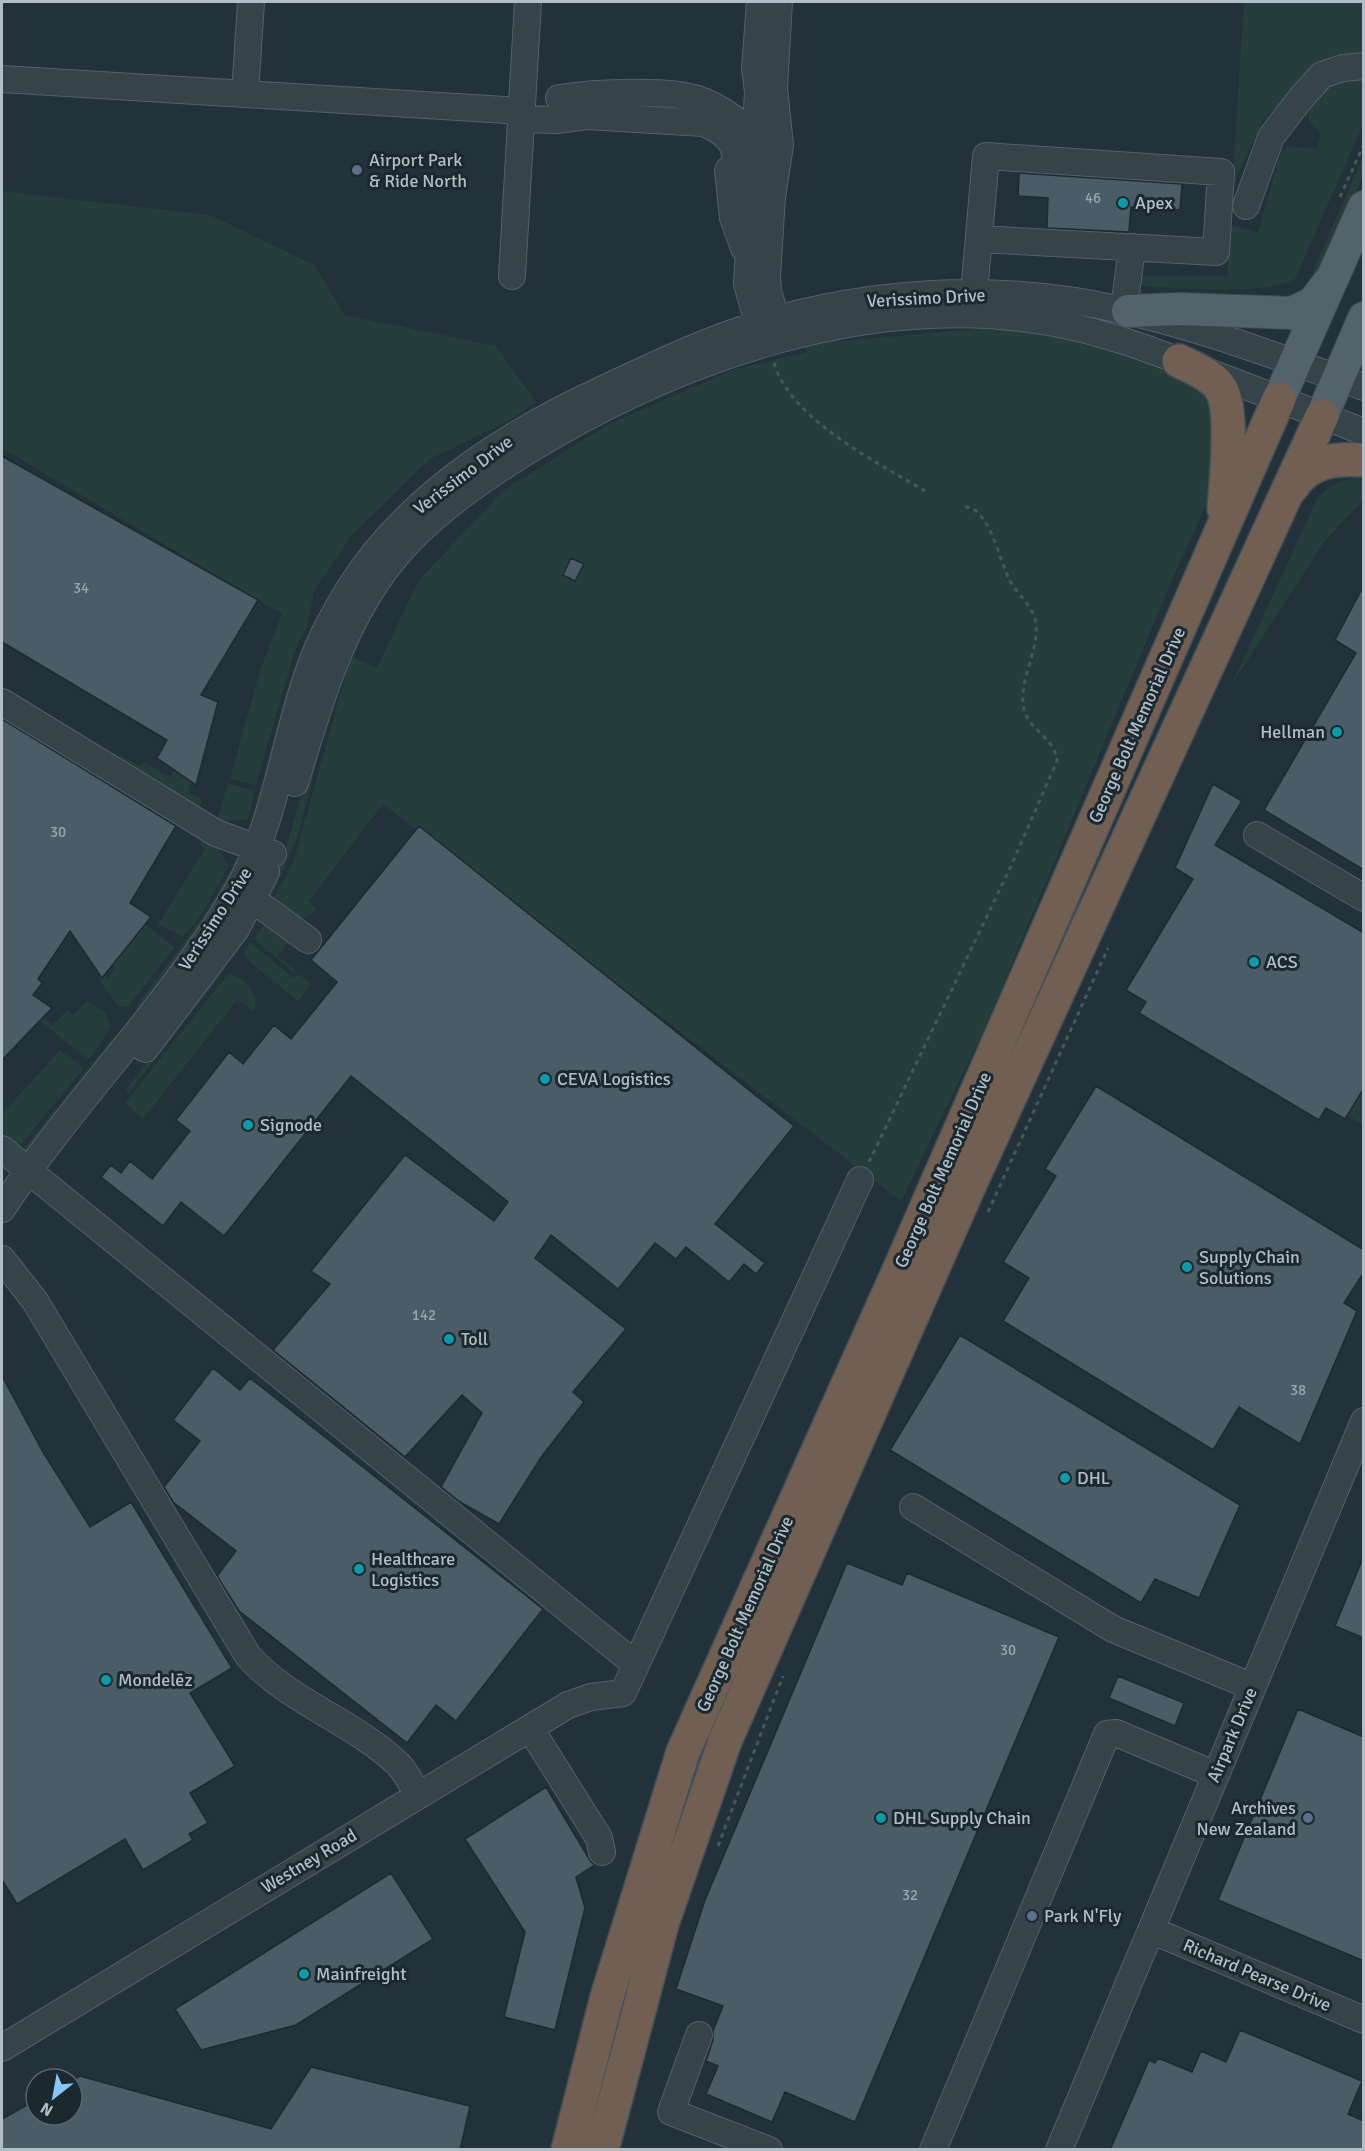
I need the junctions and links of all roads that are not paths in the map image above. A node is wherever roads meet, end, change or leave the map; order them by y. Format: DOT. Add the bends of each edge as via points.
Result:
graph roads {
  1 [pos="251,2"];
  2 [pos="528,2"];
  3 [pos="760,2"];
  4 [pos="769,2"];
  5 [pos="779,2"];
  6 [pos="788,2"];
  7 [pos="1364,66"];
  8 [pos="2,79"];
  9 [pos="758,92"];
  10 [pos="245,94"];
  11 [pos="522,109"];
  12 [pos="557,109"];
  13 [pos="768,142"];
  14 [pos="1246,206"];
  15 [pos="1364,207"];
  16 [pos="980,239"];
  17 [pos="1132,247"];
  18 [pos="748,263"];
  19 [pos="512,276"];
  20 [pos="1329,282"];
  21 [pos="974,293"];
  22 [pos="1126,310"];
  23 [pos="1364,318"];
  24 [pos="770,335"];
  25 [pos="1179,361"];
  26 [pos="1295,363"];
  27 [pos="1351,383"];
  28 [pos="1279,399"];
  29 [pos="1322,416"];
  30 [pos="1364,432"];
  31 [pos="1364,460"];
  32 [pos="1290,491"];
  33 [pos="1222,528"];
  34 [pos="2,702"];
  35 [pos="1257,835"];
  36 [pos="265,852"];
  37 [pos="1364,898"];
  38 [pos="252,900"];
  39 [pos="308,940"];
  40 [pos="2,1149"];
  41 [pos="33,1175"];
  42 [pos="860,1180"];
  43 [pos="3,1210"];
  44 [pos="2,1259"];
  45 [pos="1364,1420"];
  46 [pos="913,1507"];
  47 [pos="635,1664"];
  48 [pos="1252,1687"];
  49 [pos="530,1728"];
  50 [pos="1216,1775"];
  51 [pos="418,1795"];
  52 [pos="602,1851"];
  53 [pos="1152,1930"];
  54 [pos="1364,2020"];
  55 [pos="699,2035"];
  56 [pos="2,2048"];
  57 [pos="568,2150"];
  58 [pos="602,2150"];
  59 [pos="769,2150"];
  60 [pos="933,2150"];
  61 [pos="1059,2150"];
  1 -- 10 [label="street"];
  2 -- 11 [label="street"];
  3 -- 9 [label="street" via="755,68"];
  4 -- 9 [label="street" via="765,70"];
  5 -- 13 [label="street"];
  6 -- 13 [label="street"];
  7 -- 14 [label="street" via="1322,75 1301,98 1271,137"];
  8 -- 10 [label="street"];
  9 -- 13 [label="street"];
  10 -- 11 [label="street"];
  11 -- 12 [label="street"];
  11 -- 19 [label="street"];
  12 -- 13 [label="street" via="599,92 690,97 703,100"];
  12 -- 18 [label="street" via="585,127 710,137 727,157 728,192"];
  13 -- 18 [label="street"];
  13 -- 24 [label="street" via="772,197 767,277"];
  15 -- 20 [label="main road, George Bolt Memorial Drive"];
  16 -- 17 [label="street"];
  16 -- 17 [label="street" via="986,156 1221,172 1216,252"];
  16 -- 21 [label="street"];
  17 -- 22 [label="street"];
  18 -- 24 [label="street" via="748,292"];
  20 -- 22 [label="main road" via="1312,303 1292,313"];
  20 -- 26 [label="main road, George Bolt Memorial Drive"];
  21 -- 22 [label="street, Verissimo Drive" via="1052,298"];
  21 -- 24 [label="street, Verissimo Drive" via="886,297"];
  22 -- 26 [label="street, Verissimo Drive"];
  23 -- 27 [label="main road, George Bolt Memorial Drive"];
  24 -- 25 [label="street, Verissimo Drive" via="909,316 983,315 1101,333"];
  24 -- 36 [label="street, Verissimo Drive" via="689,350 554,412 500,444 412,513 363,568 311,663"];
  25 -- 28 [label="street, Verissimo Drive"];
  25 -- 33 [label="highway" via="1214,382 1227,407"];
  26 -- 27 [label="street, Verissimo Drive"];
  26 -- 28 [label="main road, George Bolt Memorial Drive"];
  27 -- 29 [label="main road, George Bolt Memorial Drive"];
  28 -- 29 [label="street, Verissimo Drive"];
  28 -- 33 [label="highway, George Bolt Memorial Drive"];
  29 -- 30 [label="street, Verissimo Drive"];
  29 -- 32 [label="highway, George Bolt Memorial Drive"];
  31 -- 32 [label="highway" via="1323,462 1305,470"];
  32 -- 58 [label="highway, George Bolt Memorial Drive" via="970,1184 725,1742 662,1924"];
  33 -- 57 [label="highway, George Bolt Memorial Drive" via="900,1268 683,1752 607,1997"];
  34 -- 36 [label="street" via="216,833"];
  35 -- 37 [label="street"];
  36 -- 38 [label="street, Verissimo Drive"];
  36 -- 41 [label="street, Verissimo Drive"];
  38 -- 39 [label="street"];
  38 -- 41 [label="street, Verissimo Drive" via="205,972"];
  40 -- 41 [label="street"];
  41 -- 43 [label="street, Verissimo Drive"];
  41 -- 47 [label="street"];
  42 -- 47 [label="street"];
  44 -- 51 [label="street" via="35,1301 248,1656 264,1675 400,1765"];
  45 -- 48 [label="street, Airpark Drive"];
  46 -- 48 [label="street" via="1113,1629"];
  47 -- 49 [label="street, Westney Road" via="623,1693 568,1705"];
  48 -- 50 [label="street, Airpark Drive"];
  49 -- 51 [label="street, Westney Road"];
  49 -- 52 [label="street" via="599,1838"];
  50 -- 53 [label="street, Airpark Drive"];
  50 -- 60 [label="street" via="1116,1733 1107,1734"];
  51 -- 56 [label="street, Westney Road"];
  53 -- 54 [label="street, Richard Pearse Drive"];
  53 -- 61 [label="street, Airpark Drive"];
  55 -- 59 [label="street" via="671,2112"];
}
